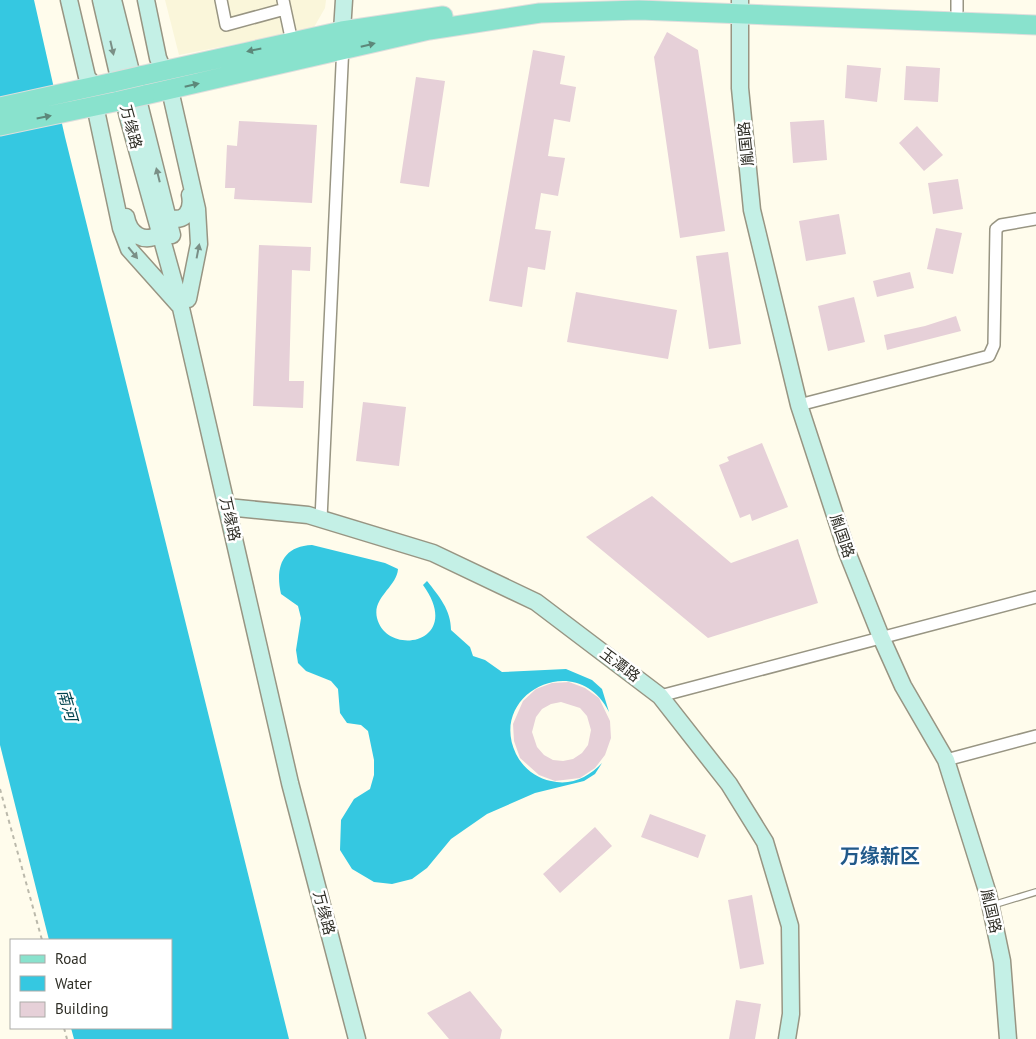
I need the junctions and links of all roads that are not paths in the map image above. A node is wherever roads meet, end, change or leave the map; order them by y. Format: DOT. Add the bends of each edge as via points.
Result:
graph roads {
  1 [pos="69,0"];
  2 [pos="75,0"];
  3 [pos="101,0"];
  4 [pos="114,0"];
  5 [pos="146,0"];
  6 [pos="151,0"];
  7 [pos="221,0"];
  8 [pos="344,0"];
  9 [pos="631,0"];
  10 [pos="643,0"];
  11 [pos="284,4"];
  12 [pos="957,5"];
  13 [pos="740,6"];
  14 [pos="1036,13"];
  15 [pos="1036,25"];
  16 [pos="342,31"];
  17 [pos="292,42"];
  18 [pos="343,51"];
  19 [pos="163,70"];
  20 [pos="170,90"];
  21 [pos="92,98"];
  22 [pos="0,106"];
  23 [pos="0,126"];
  24 [pos="168,218"];
  25 [pos="1036,219"];
  26 [pos="161,233"];
  27 [pos="185,304"];
  28 [pos="799,405"];
  29 [pos="231,507"];
  30 [pos="321,519"];
  31 [pos="1036,597"];
  32 [pos="881,637"];
  33 [pos="660,696"];
  34 [pos="1036,736"];
  35 [pos="946,760"];
  36 [pos="1036,892"];
  37 [pos="991,906"];
  38 [pos="357,1039"];
  39 [pos="365,1039"];
  40 [pos="787,1039"];
  41 [pos="1008,1039"];
  1 -- 21 [label="main road"];
  2 -- 21 [label="main road" via="95,75"];
  3 -- 26 [label="main road, 万缘路, one-way" via="128,117"];
  24 -- 4 [label="main road, 万缘路, one-way"];
  5 -- 19 [label="main road"];
  6 -- 19 [label="main road" via="165,56"];
  7 -- 11 [label="street" via="226,25"];
  8 -- 16 [label="main road"];
  9 -- 16 [label="main road" via="539,2"];
  10 -- 13 [label="main road"];
  11 -- 17 [label="street"];
  12 -- 13 [label="main road"];
  12 -- 14 [label="main road"];
  13 -- 15 [label="main road"];
  18 -- 13 [label="main road, one-way" via="429,30 540,13"];
  13 -- 28 [label="main road, 胤国路" via="740,88 752,210"];
  16 -- 17 [label="main road"];
  16 -- 18 [label="street"];
  17 -- 19 [label="main road, one-way"];
  20 -- 18 [label="main road, one-way"];
  18 -- 30 [label="street"];
  19 -- 21 [label="main road, bridge" via="114,82"];
  20 -- 21 [label="main road, bridge" via="118,101"];
  20 -- 24 [label="main road" via="171,116 191,204 189,212 182,218"];
  27 -- 20 [label="main road, one-way" via="199,244 197,210"];
  21 -- 22 [label="main road"];
  23 -- 21 [label="main road, one-way"];
  21 -- 26 [label="main road" via="104,114 128,227 135,235 144,238"];
  21 -- 27 [label="main road, one-way" via="121,228 129,249"];
  24 -- 27 [label="main road, 万缘路"];
  25 -- 28 [label="street" via="1001,225 996,229 994,345 989,356"];
  26 -- 27 [label="main road, 万缘路"];
  27 -- 29 [label="main road, 万缘路"];
  28 -- 32 [label="main road, 胤国路" via="847,552"];
  29 -- 30 [label="main road, 玉潭路"];
  29 -- 38 [label="main road, 万缘路" via="290,783"];
  29 -- 39 [label="main road, 万缘路"];
  30 -- 33 [label="main road, 玉潭路" via="433,553 536,602"];
  31 -- 32 [label="street"];
  32 -- 33 [label="street"];
  32 -- 35 [label="main road, 胤国路" via="903,686"];
  33 -- 40 [label="main road, 玉潭路" via="729,784 765,842 790,926 791,1014"];
  34 -- 35 [label="street"];
  35 -- 37 [label="main road, 胤国路"];
  36 -- 37 [label="lane"];
  37 -- 41 [label="main road, 胤国路" via="1002,962"];
}
